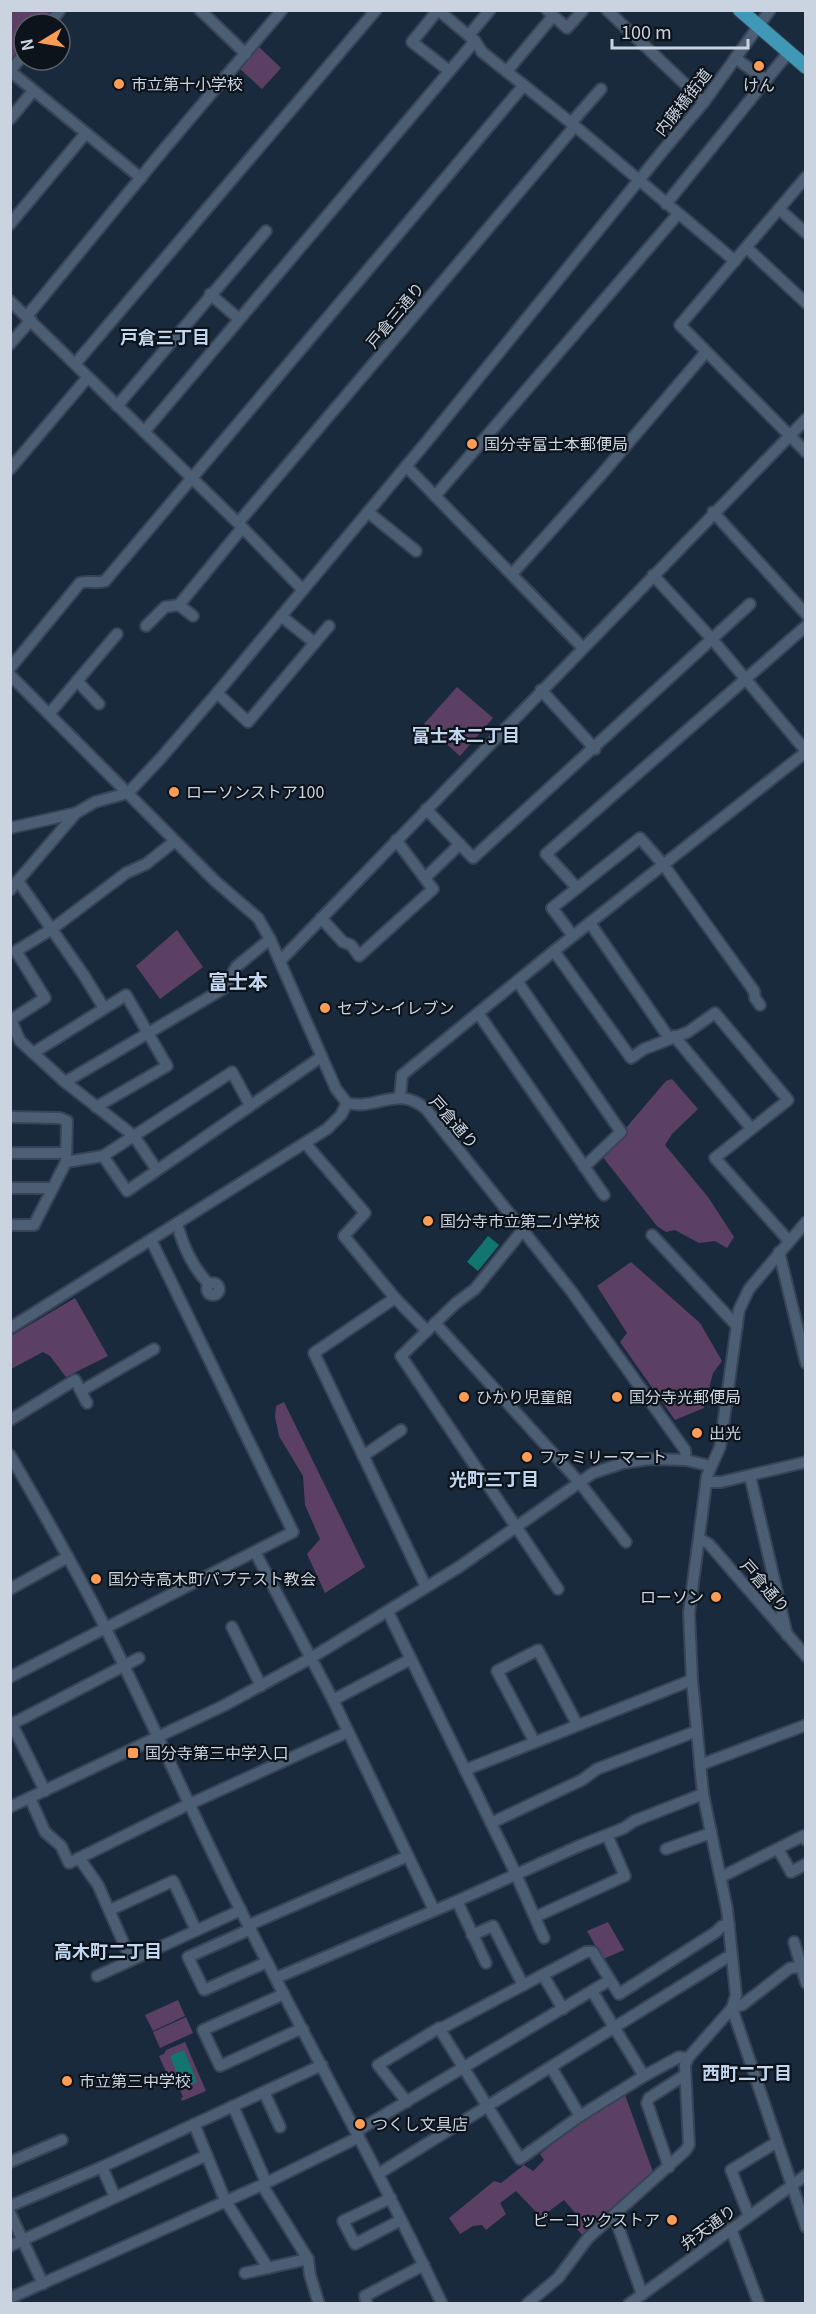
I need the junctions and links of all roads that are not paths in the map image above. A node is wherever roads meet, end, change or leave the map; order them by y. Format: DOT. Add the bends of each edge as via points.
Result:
graph roads {
  1 [pos="200,10"];
  2 [pos="282,10"];
  3 [pos="376,10"];
  4 [pos="438,10"];
  5 [pos="490,10"];
  6 [pos="584,10"];
  7 [pos="607,10"];
  8 [pos="740,10"];
  9 [pos="753,10"];
  10 [pos="770,10"];
  11 [pos="550,13"];
  12 [pos="757,27"];
  13 [pos="472,38"];
  14 [pos="788,53"];
  15 [pos="246,54"];
  16 [pos="735,58"];
  17 [pos="806,67"];
  18 [pos="448,70"];
  19 [pos="10,71"];
  20 [pos="507,71"];
  21 [pos="766,80"];
  22 [pos="524,85"];
  23 [pos="601,89"];
  24 [pos="33,91"];
  25 [pos="704,102"];
  26 [pos="10,119"];
  27 [pos="573,125"];
  28 [pos="86,133"];
  29 [pos="806,177"];
  30 [pos="141,178"];
  31 [pos="639,181"];
  32 [pos="666,204"];
  33 [pos="779,209"];
  34 [pos="678,214"];
  35 [pos="10,224"];
  36 [pos="266,231"];
  37 [pos="806,233"];
  38 [pos="747,248"];
  39 [pos="735,261"];
  40 [pos="210,294"];
  41 [pos="10,301"];
  42 [pos="806,303"];
  43 [pos="29,318"];
  44 [pos="239,319"];
  45 [pos="10,344"];
  46 [pos="706,352"];
  47 [pos="75,364"];
  48 [pos="88,377"];
  49 [pos="117,406"];
  50 [pos="806,419"];
  51 [pos="144,432"];
  52 [pos="789,436"];
  53 [pos="806,452"];
  54 [pos="406,466"];
  55 [pos="10,469"];
  56 [pos="190,478"];
  57 [pos="435,496"];
  58 [pos="368,512"];
  59 [pos="713,512"];
  60 [pos="240,526"];
  61 [pos="416,551"];
  62 [pos="512,574"];
  63 [pos="653,575"];
  64 [pos="303,590"];
  65 [pos="750,604"];
  66 [pos="179,605"];
  67 [pos="806,614"];
  68 [pos="193,616"];
  69 [pos="281,616"];
  70 [pos="329,626"];
  71 [pos="806,626"];
  72 [pos="146,627"];
  73 [pos="117,634"];
  74 [pos="712,639"];
  75 [pos="315,643"];
  76 [pos="583,648"];
  77 [pos="10,668"];
  78 [pos="10,675"];
  79 [pos="744,679"];
  80 [pos="77,681"];
  81 [pos="541,690"];
  82 [pos="218,693"];
  83 [pos="99,704"];
  84 [pos="49,714"];
  85 [pos="595,749"];
  86 [pos="806,752"];
  87 [pos="128,793"];
  88 [pos="426,809"];
  89 [pos="76,813"];
  90 [pos="10,828"];
  91 [pos="396,840"];
  92 [pos="175,841"];
  93 [pos="460,844"];
  94 [pos="663,864"];
  95 [pos="426,877"];
  96 [pos="14,886"];
  97 [pos="577,888"];
  98 [pos="321,918"];
  99 [pos="590,922"];
  100 [pos="52,929"];
  101 [pos="573,936"];
  102 [pos="270,939"];
  103 [pos="554,951"];
  104 [pos="280,960"];
  105 [pos="517,981"];
  106 [pos="760,1005"];
  107 [pos="104,1008"];
  108 [pos="478,1013"];
  109 [pos="148,1033"];
  110 [pos="671,1037"];
  111 [pos="33,1053"];
  112 [pos="321,1057"];
  113 [pos="65,1082"];
  114 [pos="400,1097"];
  115 [pos="347,1103"];
  116 [pos="250,1105"];
  117 [pos="96,1107"];
  118 [pos="10,1118"];
  119 [pos="751,1128"];
  120 [pos="134,1136"];
  121 [pos="305,1143"];
  122 [pos="10,1153"];
  123 [pos="104,1156"];
  124 [pos="66,1158"];
  125 [pos="584,1167"];
  126 [pos="157,1170"];
  127 [pos="10,1188"];
  128 [pos="51,1188"];
  129 [pos="604,1195"];
  130 [pos="806,1222"];
  131 [pos="177,1224"];
  132 [pos="10,1225"];
  133 [pos="522,1232"];
  134 [pos="652,1235"];
  135 [pos="151,1240"];
  136 [pos="789,1241"];
  137 [pos="779,1252"];
  138 [pos="209,1284"];
  139 [pos="395,1298"];
  140 [pos="435,1323"];
  141 [pos="737,1326"];
  142 [pos="10,1328"];
  143 [pos="427,1331"];
  144 [pos="154,1349"];
  145 [pos="806,1363"];
  146 [pos="81,1391"];
  147 [pos="87,1402"];
  148 [pos="10,1420"];
  149 [pos="401,1430"];
  150 [pos="10,1455"];
  151 [pos="363,1456"];
  152 [pos="686,1460"];
  153 [pos="806,1462"];
  154 [pos="710,1466"];
  155 [pos="750,1476"];
  156 [pos="579,1482"];
  157 [pos="706,1482"];
  158 [pos="516,1529"];
  159 [pos="700,1539"];
  160 [pos="626,1542"];
  161 [pos="255,1552"];
  162 [pos="68,1557"];
  163 [pos="426,1587"];
  164 [pos="10,1589"];
  165 [pos="558,1589"];
  166 [pos="388,1612"];
  167 [pos="232,1627"];
  168 [pos="106,1629"];
  169 [pos="787,1635"];
  170 [pos="806,1656"];
  171 [pos="140,1658"];
  172 [pos="311,1658"];
  173 [pos="411,1659"];
  174 [pos="124,1666"];
  175 [pos="10,1677"];
  176 [pos="692,1680"];
  177 [pos="261,1686"];
  178 [pos="333,1700"];
  179 [pos="11,1724"];
  180 [pos="577,1724"];
  181 [pos="806,1725"];
  182 [pos="696,1731"];
  183 [pos="348,1732"];
  184 [pos="156,1736"];
  185 [pos="534,1741"];
  186 [pos="700,1765"];
  187 [pos="465,1770"];
  188 [pos="45,1791"];
  189 [pos="703,1794"];
  190 [pos="30,1798"];
  191 [pos="188,1806"];
  192 [pos="10,1807"];
  193 [pos="491,1822"];
  194 [pos="711,1833"];
  195 [pos="607,1835"];
  196 [pos="806,1840"];
  197 [pos="666,1849"];
  198 [pos="778,1849"];
  199 [pos="408,1856"];
  200 [pos="79,1858"];
  201 [pos="806,1864"];
  202 [pos="516,1874"];
  203 [pos="721,1877"];
  204 [pos="458,1901"];
  205 [pos="110,1910"];
  206 [pos="241,1910"];
  207 [pos="434,1911"];
  208 [pos="535,1917"];
  209 [pos="729,1925"];
  210 [pos="250,1927"];
  211 [pos="196,1930"];
  212 [pos="472,1935"];
  213 [pos="544,1938"];
  214 [pos="794,1942"];
  215 [pos="732,1957"];
  216 [pos="131,1959"];
  217 [pos="267,1962"];
  218 [pos="486,1964"];
  219 [pos="803,1965"];
  220 [pos="543,1975"];
  221 [pos="97,1976"];
  222 [pos="276,1978"];
  223 [pos="610,1980"];
  224 [pos="806,1983"];
  225 [pos="523,1985"];
  226 [pos="592,1991"];
  227 [pos="284,1994"];
  228 [pos="563,2008"];
  229 [pos="732,2008"];
  230 [pos="439,2028"];
  231 [pos="614,2028"];
  232 [pos="303,2029"];
  233 [pos="688,2058"];
  234 [pos="322,2065"];
  235 [pos="551,2067"];
  236 [pos="463,2068"];
  237 [pos="685,2075"];
  238 [pos="644,2076"];
  239 [pos="264,2092"];
  240 [pos="407,2102"];
  241 [pos="233,2106"];
  242 [pos="487,2107"];
  243 [pos="580,2116"];
  244 [pos="194,2124"];
  245 [pos="280,2127"];
  246 [pos="358,2134"];
  247 [pos="62,2140"];
  248 [pos="777,2142"];
  249 [pos="207,2155"];
  250 [pos="10,2162"];
  251 [pos="102,2167"];
  252 [pos="669,2167"];
  253 [pos="378,2174"];
  254 [pos="806,2175"];
  255 [pos="264,2183"];
  256 [pos="791,2185"];
  257 [pos="115,2197"];
  258 [pos="391,2198"];
  259 [pos="225,2200"];
  260 [pos="10,2206"];
  261 [pos="10,2213"];
  262 [pos="614,2215"];
  263 [pos="749,2216"];
  264 [pos="401,2220"];
  265 [pos="806,2227"];
  266 [pos="731,2229"];
  267 [pos="22,2241"];
  268 [pos="10,2246"];
  269 [pos="308,2259"];
  270 [pos="424,2265"];
  271 [pos="268,2268"];
  272 [pos="245,2273"];
  273 [pos="44,2283"];
  274 [pos="642,2294"];
  275 [pos="10,2298"];
  276 [pos="319,2304"];
  277 [pos="368,2304"];
  278 [pos="442,2304"];
  279 [pos="527,2304"];
  280 [pos="629,2304"];
  281 [pos="759,2304"];
  1 -- 15 [label="street"];
  2 -- 15 [label="street"];
  3 -- 47 [label="street"];
  4 -- 13 [label="street"];
  4 -- 18 [label="street" via="412,42"];
  5 -- 13 [label="street"];
  6 -- 11 [label="street" via="567,28"];
  7 -- 25 [label="street"];
  8 -- 12 [label="main road"];
  9 -- 12 [label="main road"];
  10 -- 12 [label="street, 内藤橋街道"];
  11 -- 20 [label="street"];
  12 -- 14 [label="main road"];
  12 -- 16 [label="street, 内藤橋街道"];
  13 -- 18 [label="street"];
  13 -- 20 [label="street" via="482,52"];
  14 -- 17 [label="main road"];
  14 -- 21 [label="street"];
  15 -- 30 [label="street"];
  16 -- 21 [label="street"];
  16 -- 25 [label="street, 内藤橋街道"];
  18 -- 44 [label="street"];
  19 -- 24 [label="street"];
  20 -- 22 [label="street"];
  21 -- 32 [label="street"];
  22 -- 27 [label="street"];
  22 -- 56 [label="street"];
  23 -- 27 [label="street, 戸倉三通り"];
  24 -- 26 [label="street"];
  24 -- 28 [label="street"];
  25 -- 31 [label="street, 内藤橋街道"];
  27 -- 31 [label="street"];
  27 -- 60 [label="street, 戸倉三通り"];
  28 -- 30 [label="street"];
  28 -- 35 [label="street"];
  29 -- 33 [label="street"];
  30 -- 43 [label="street"];
  31 -- 32 [label="street"];
  31 -- 54 [label="street, 内藤橋街道"];
  32 -- 34 [label="street"];
  33 -- 37 [label="street"];
  33 -- 38 [label="street"];
  34 -- 39 [label="street"];
  34 -- 57 [label="street"];
  36 -- 40 [label="street"];
  38 -- 39 [label="street"];
  38 -- 42 [label="street"];
  39 -- 46 [label="street" via="680,325"];
  40 -- 44 [label="street"];
  40 -- 49 [label="street"];
  41 -- 43 [label="street"];
  43 -- 45 [label="street"];
  43 -- 47 [label="street"];
  44 -- 51 [label="street"];
  46 -- 52 [label="street"];
  46 -- 62 [label="street"];
  47 -- 48 [label="street"];
  48 -- 49 [label="street"];
  48 -- 55 [label="street"];
  49 -- 51 [label="street"];
  50 -- 52 [label="street"];
  51 -- 56 [label="street"];
  52 -- 53 [label="street"];
  52 -- 59 [label="street"];
  54 -- 57 [label="street"];
  54 -- 58 [label="street, 内藤橋街道"];
  56 -- 60 [label="street"];
  56 -- 77 [label="street" via="105,581 80,583"];
  57 -- 62 [label="street"];
  58 -- 61 [label="street"];
  58 -- 64 [label="street, 内藤橋街道"];
  59 -- 63 [label="street"];
  59 -- 67 [label="street"];
  60 -- 64 [label="street"];
  60 -- 66 [label="street, 戸倉三通り"];
  62 -- 76 [label="street"];
  63 -- 74 [label="street"];
  63 -- 76 [label="street"];
  64 -- 69 [label="street, 内藤橋街道"];
  65 -- 74 [label="street"];
  66 -- 68 [label="street"];
  66 -- 72 [label="street" via="165,607"];
  69 -- 75 [label="street"];
  69 -- 82 [label="street, 内藤橋街道"];
  70 -- 75 [label="street"];
  71 -- 79 [label="street"];
  73 -- 80 [label="street"];
  74 -- 79 [label="street"];
  74 -- 85 [label="street"];
  75 -- 82 [label="street" via="248,722"];
  76 -- 81 [label="street"];
  78 -- 84 [label="street"];
  79 -- 86 [label="street"];
  79 -- 97 [label="street" via="546,854"];
  80 -- 83 [label="street"];
  80 -- 84 [label="street"];
  81 -- 85 [label="street"];
  81 -- 88 [label="street"];
  82 -- 87 [label="street, 内藤橋街道"];
  84 -- 87 [label="street"];
  85 -- 93 [label="street" via="473,858"];
  86 -- 94 [label="street"];
  87 -- 89 [label="street" via="95,802"];
  87 -- 92 [label="street"];
  88 -- 91 [label="street"];
  88 -- 93 [label="street"];
  89 -- 90 [label="street"];
  89 -- 96 [label="street"];
  91 -- 95 [label="street"];
  91 -- 98 [label="street"];
  92 -- 100 [label="street"];
  92 -- 102 [label="street" via="258,918"];
  93 -- 95 [label="street"];
  94 -- 97 [label="street" via="640,837"];
  94 -- 99 [label="street"];
  94 -- 106 [label="street"];
  95 -- 98 [label="street" via="433,889 360,956"];
  96 -- 100 [label="street"];
  97 -- 101 [label="street" via="552,908"];
  98 -- 104 [label="street"];
  99 -- 101 [label="street"];
  99 -- 110 [label="street"];
  100 -- 107 [label="street"];
  100 -- 111 [label="street" via="16,951 45,998 11,1020 20,1041"];
  101 -- 103 [label="street"];
  102 -- 104 [label="street"];
  102 -- 109 [label="street" via="237,966 223,989"];
  103 -- 105 [label="street"];
  103 -- 110 [label="street" via="631,1058"];
  104 -- 112 [label="street"];
  105 -- 108 [label="street"];
  105 -- 125 [label="street" via="621,1132"];
  107 -- 109 [label="street" via="126,995"];
  107 -- 111 [label="street"];
  108 -- 114 [label="street" via="402,1075"];
  108 -- 125 [label="street"];
  109 -- 113 [label="street"];
  109 -- 117 [label="street" via="167,1066"];
  110 -- 119 [label="street"];
  110 -- 119 [label="street" via="688,1032 715,1013 788,1100"];
  111 -- 113 [label="street"];
  112 -- 115 [label="street"];
  112 -- 116 [label="street"];
  113 -- 117 [label="street"];
  114 -- 115 [label="street"];
  114 -- 133 [label="street, 戸倉通り" via="426,1109"];
  115 -- 121 [label="street" via="334,1123"];
  116 -- 120 [label="street" via="232,1072"];
  116 -- 126 [label="street"];
  117 -- 120 [label="street"];
  118 -- 124 [label="street" via="67,1121"];
  119 -- 136 [label="street" via="715,1158"];
  120 -- 123 [label="street"];
  120 -- 126 [label="street"];
  121 -- 131 [label="street"];
  121 -- 139 [label="street" via="365,1213 344,1236"];
  122 -- 124 [label="street"];
  123 -- 124 [label="street"];
  123 -- 126 [label="street" via="128,1191"];
  124 -- 128 [label="street"];
  125 -- 129 [label="street"];
  127 -- 128 [label="street"];
  128 -- 132 [label="street" via="34,1225"];
  130 -- 136 [label="street"];
  131 -- 135 [label="street"];
  131 -- 138 [label="street" via="194,1266"];
  133 -- 140 [label="street" via="475,1289"];
  133 -- 152 [label="street, 戸倉通り" via="603,1335 685,1450"];
  134 -- 141 [label="street"];
  135 -- 142 [label="street"];
  135 -- 161 [label="street" via="293,1532"];
  136 -- 137 [label="street"];
  137 -- 141 [label="street" via="743,1298"];
  137 -- 145 [label="street"];
  139 -- 143 [label="street"];
  139 -- 151 [label="street" via="314,1353"];
  140 -- 143 [label="street"];
  140 -- 156 [label="street"];
  141 -- 154 [label="street" via="720,1447"];
  143 -- 158 [label="street" via="400,1356"];
  144 -- 146 [label="street"];
  146 -- 147 [label="street"];
  146 -- 148 [label="street" via="75,1380"];
  149 -- 151 [label="street"];
  150 -- 162 [label="street"];
  151 -- 163 [label="street"];
  152 -- 154 [label="street"];
  152 -- 156 [label="street" via="632,1461 593,1473"];
  153 -- 155 [label="street"];
  154 -- 157 [label="street"];
  155 -- 157 [label="street"];
  155 -- 169 [label="street"];
  156 -- 158 [label="street"];
  156 -- 160 [label="street"];
  157 -- 159 [label="street"];
  158 -- 163 [label="street"];
  158 -- 165 [label="street"];
  159 -- 169 [label="street, 戸倉通り" via="709,1544"];
  159 -- 176 [label="street" via="689,1613"];
  161 -- 168 [label="street"];
  161 -- 172 [label="street"];
  162 -- 164 [label="street"];
  162 -- 168 [label="street"];
  163 -- 166 [label="street"];
  166 -- 172 [label="street"];
  166 -- 173 [label="street"];
  167 -- 177 [label="street" via="235,1641"];
  168 -- 174 [label="street"];
  168 -- 175 [label="street"];
  169 -- 170 [label="street, 戸倉通り"];
  171 -- 174 [label="street"];
  172 -- 177 [label="street"];
  172 -- 178 [label="street"];
  173 -- 178 [label="street"];
  173 -- 187 [label="street"];
  174 -- 179 [label="street"];
  174 -- 184 [label="street"];
  176 -- 180 [label="street"];
  176 -- 182 [label="street"];
  177 -- 184 [label="street"];
  178 -- 183 [label="street"];
  179 -- 188 [label="street"];
  180 -- 185 [label="street"];
  180 -- 185 [label="street" via="538,1650 497,1671"];
  181 -- 186 [label="street"];
  182 -- 186 [label="street"];
  182 -- 193 [label="street" via="597,1768 582,1780"];
  183 -- 191 [label="street"];
  183 -- 199 [label="street"];
  184 -- 188 [label="street"];
  184 -- 191 [label="street"];
  185 -- 187 [label="street"];
  186 -- 189 [label="street"];
  187 -- 193 [label="street"];
  188 -- 190 [label="street"];
  189 -- 194 [label="street"];
  189 -- 195 [label="street"];
  190 -- 192 [label="street"];
  190 -- 200 [label="street" via="45,1832 61,1845 69,1863"];
  191 -- 200 [label="street"];
  191 -- 206 [label="street"];
  193 -- 202 [label="street"];
  194 -- 197 [label="street"];
  194 -- 203 [label="street"];
  195 -- 202 [label="street"];
  195 -- 208 [label="street" via="625,1876"];
  196 -- 198 [label="street" via="803,1836"];
  198 -- 201 [label="street" via="791,1872"];
  198 -- 203 [label="street"];
  199 -- 207 [label="street"];
  199 -- 210 [label="street"];
  200 -- 205 [label="street"];
  202 -- 204 [label="street"];
  202 -- 208 [label="street"];
  203 -- 209 [label="street"];
  204 -- 207 [label="street"];
  204 -- 212 [label="street"];
  205 -- 211 [label="street" via="173,1881"];
  205 -- 216 [label="street"];
  206 -- 210 [label="street"];
  206 -- 211 [label="street"];
  207 -- 222 [label="street"];
  208 -- 213 [label="street"];
  209 -- 215 [label="street"];
  209 -- 223 [label="street" via="619,1994"];
  210 -- 217 [label="street"];
  210 -- 217 [label="street" via="188,1957 204,1990"];
  211 -- 216 [label="street"];
  212 -- 218 [label="street"];
  212 -- 225 [label="street" via="492,1926"];
  214 -- 219 [label="street"];
  215 -- 229 [label="street" via="736,1995"];
  215 -- 231 [label="street"];
  216 -- 221 [label="street"];
  217 -- 222 [label="street"];
  219 -- 224 [label="street"];
  219 -- 229 [label="street" via="790,1968 742,2005"];
  220 -- 223 [label="street" via="593,1952"];
  220 -- 225 [label="street"];
  220 -- 228 [label="street"];
  222 -- 227 [label="street"];
  223 -- 226 [label="street"];
  225 -- 230 [label="street"];
  226 -- 228 [label="street"];
  226 -- 231 [label="street"];
  227 -- 232 [label="street"];
  227 -- 232 [label="street" via="203,2030 220,2066"];
  228 -- 236 [label="street"];
  229 -- 233 [label="street"];
  229 -- 248 [label="street"];
  230 -- 236 [label="street"];
  230 -- 240 [label="street" via="378,2065"];
  231 -- 235 [label="street"];
  231 -- 238 [label="street"];
  232 -- 234 [label="street"];
  233 -- 237 [label="street"];
  233 -- 238 [label="street" via="679,2057"];
  234 -- 239 [label="street"];
  234 -- 246 [label="street"];
  235 -- 242 [label="street"];
  235 -- 243 [label="street"];
  236 -- 240 [label="street"];
  236 -- 242 [label="street"];
  237 -- 252 [label="street" via="689,2145"];
  237 -- 252 [label="street" via="647,2103"];
  238 -- 243 [label="street"];
  239 -- 241 [label="street"];
  239 -- 245 [label="street"];
  240 -- 246 [label="street"];
  241 -- 244 [label="street"];
  241 -- 255 [label="street"];
  242 -- 243 [label="street" via="520,2158"];
  242 -- 253 [label="street"];
  244 -- 249 [label="street"];
  244 -- 251 [label="street"];
  246 -- 253 [label="street"];
  246 -- 255 [label="street"];
  247 -- 250 [label="street"];
  248 -- 256 [label="street"];
  248 -- 263 [label="street" via="731,2170"];
  249 -- 257 [label="street"];
  249 -- 259 [label="street"];
  251 -- 257 [label="street"];
  251 -- 260 [label="street"];
  252 -- 262 [label="street"];
  253 -- 258 [label="street"];
  254 -- 256 [label="street, 弁天通り"];
  255 -- 259 [label="street"];
  255 -- 269 [label="street"];
  256 -- 263 [label="street, 弁天通り"];
  256 -- 265 [label="street"];
  257 -- 267 [label="street"];
  258 -- 264 [label="street"];
  258 -- 264 [label="street" via="343,2221 355,2244"];
  259 -- 271 [label="street"];
  259 -- 273 [label="street"];
  261 -- 267 [label="street"];
  262 -- 274 [label="street"];
  262 -- 279 [label="street" via="578,2249 558,2278"];
  263 -- 266 [label="street, 弁天通り"];
  264 -- 270 [label="street"];
  266 -- 274 [label="street, 弁天通り"];
  266 -- 281 [label="street"];
  267 -- 268 [label="street"];
  267 -- 273 [label="street"];
  269 -- 271 [label="street"];
  269 -- 276 [label="street"];
  270 -- 277 [label="street" via="365,2296"];
  270 -- 278 [label="street"];
  271 -- 272 [label="street"];
  273 -- 275 [label="street"];
  274 -- 280 [label="street, 弁天通り"];
}
